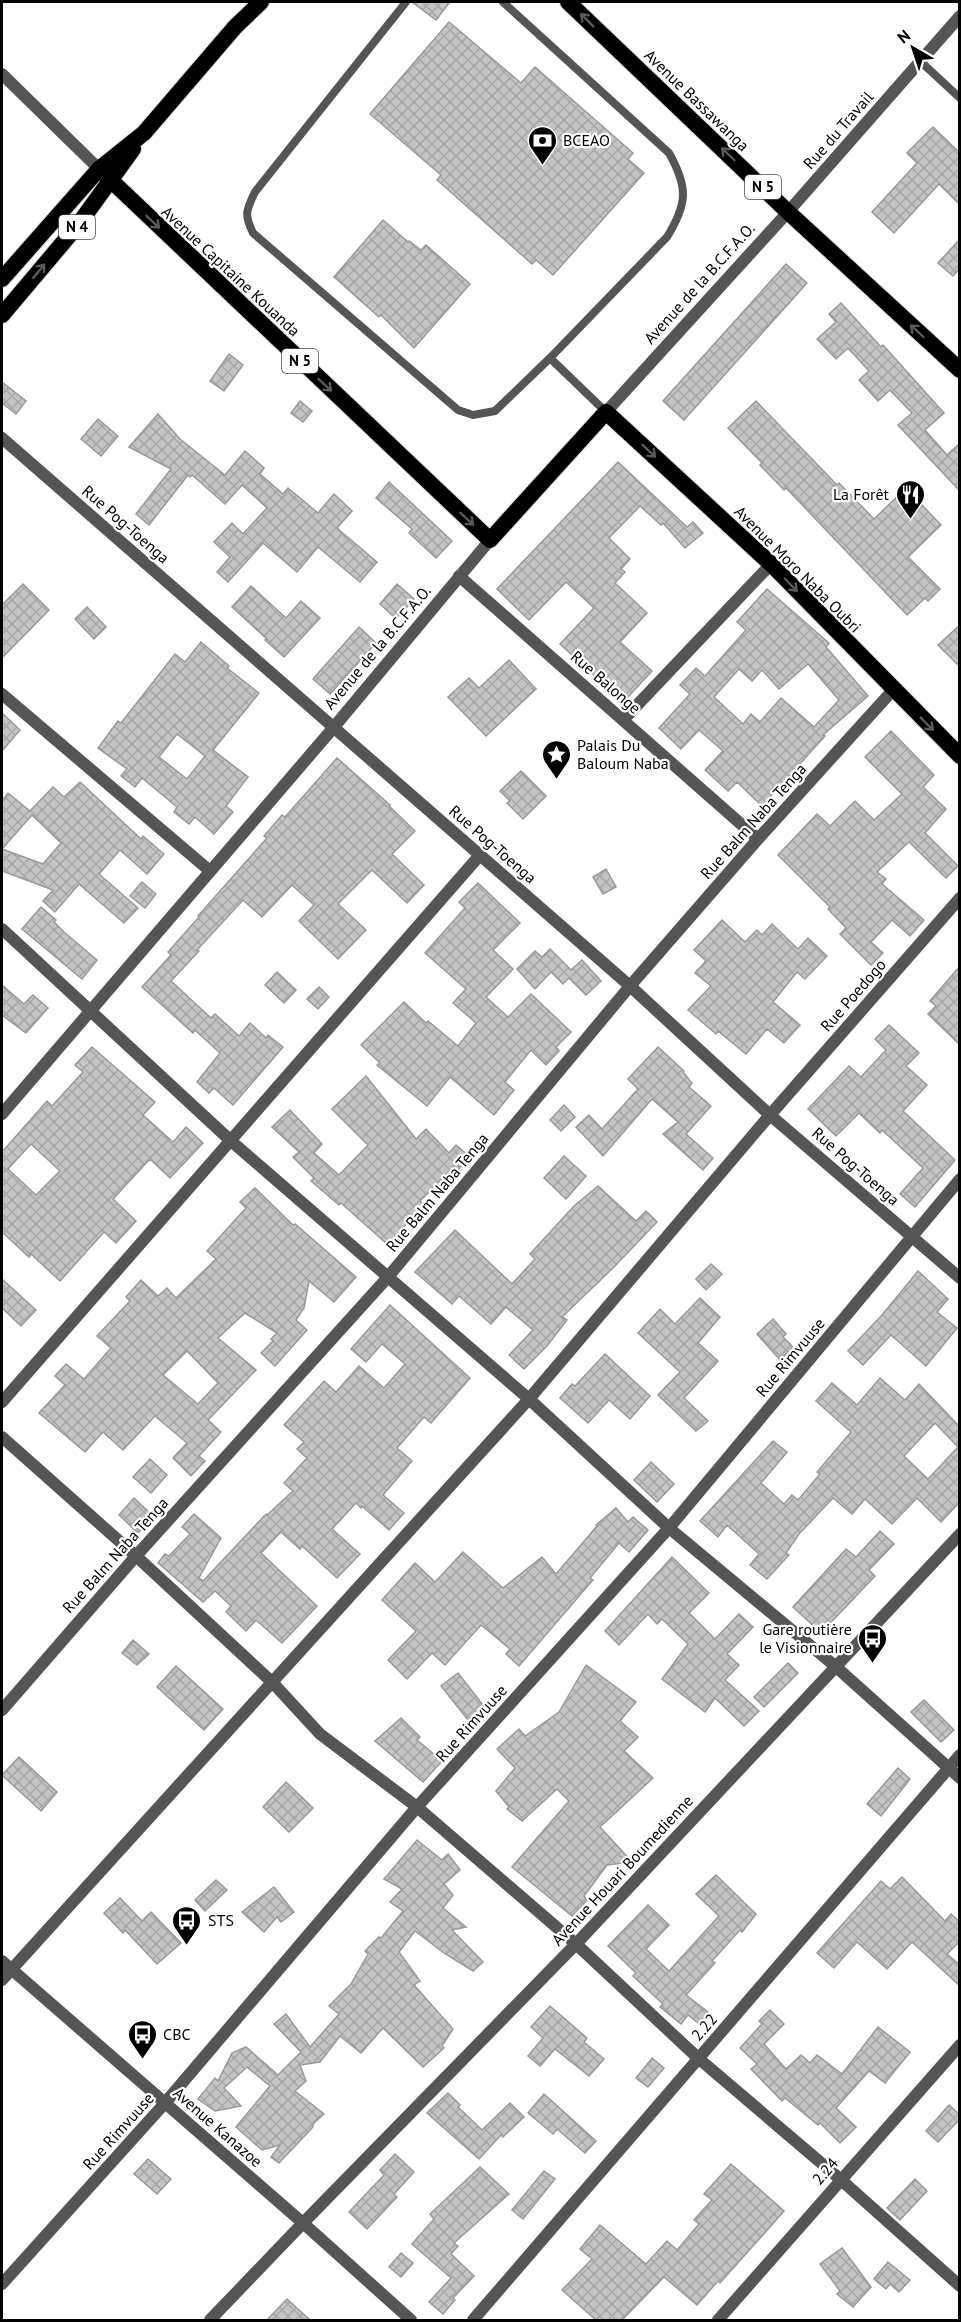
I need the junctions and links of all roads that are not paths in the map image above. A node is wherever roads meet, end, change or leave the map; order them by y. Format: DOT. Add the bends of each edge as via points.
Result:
graph roads {
  1 [pos="261,2"];
  2 [pos="406,2"];
  3 [pos="503,2"];
  4 [pos="568,2"];
  5 [pos="960,16"];
  6 [pos="920,61"];
  7 [pos="2,74"];
  8 [pos="960,98"];
  9 [pos="105,176"];
  10 [pos="788,212"];
  11 [pos="2,279"];
  12 [pos="2,315"];
  13 [pos="550,358"];
  14 [pos="960,370"];
  15 [pos="606,412"];
  16 [pos="2,438"];
  17 [pos="490,540"];
  18 [pos="771,564"];
  19 [pos="459,576"];
  20 [pos="893,690"];
  21 [pos="2,694"];
  22 [pos="624,719"];
  23 [pos="334,727"];
  24 [pos="960,756"];
  25 [pos="758,839"];
  26 [pos="480,855"];
  27 [pos="210,871"];
  28 [pos="960,898"];
  29 [pos="2,929"];
  30 [pos="630,986"];
  31 [pos="91,1011"];
  32 [pos="2,1114"];
  33 [pos="770,1115"];
  34 [pos="231,1141"];
  35 [pos="960,1179"];
  36 [pos="911,1235"];
  37 [pos="388,1276"];
  38 [pos="960,1278"];
  39 [pos="529,1399"];
  40 [pos="2,1402"];
  41 [pos="2,1437"];
  42 [pos="669,1528"];
  43 [pos="960,1534"];
  44 [pos="136,1556"];
  45 [pos="835,1666"];
  46 [pos="273,1683"];
  47 [pos="2,1710"];
  48 [pos="960,1755"];
  49 [pos="948,1768"];
  50 [pos="960,1778"];
  51 [pos="417,1807"];
  52 [pos="576,1944"];
  53 [pos="6,1965"];
  54 [pos="2,1980"];
  55 [pos="960,2045"];
  56 [pos="698,2058"];
  57 [pos="165,2103"];
  58 [pos="840,2179"];
  59 [pos="303,2223"];
  60 [pos="2,2284"];
  61 [pos="960,2286"];
  62 [pos="210,2320"];
  63 [pos="411,2320"];
  64 [pos="473,2320"];
  65 [pos="718,2320"];
  1 -- 9 [label="highway, N 4"];
  2 -- 13 [label="lane" via="255,192 246,219 253,234 458,410 473,415 495,411"];
  3 -- 13 [label="lane" via="669,153 680,173 684,196 678,220 667,237"];
  10 -- 4 [label="highway, Avenue Bassawanga / N 5, one-way"];
  5 -- 6 [label="street, Rue du Travail"];
  6 -- 8 [label="lane"];
  6 -- 10 [label="street, Rue du Travail"];
  7 -- 9 [label="street, Avenue Capitaine Kouanda"];
  9 -- 11 [label="highway, N 4"];
  12 -- 9 [label="highway, N 4, one-way" via="78,225"];
  9 -- 17 [label="highway, Avenue Capitaine Kouanda / N 5, one-way"];
  14 -- 10 [label="highway, Avenue Bassawanga / N 5, one-way"];
  10 -- 15 [label="street, Avenue de la B.C.F.A.O."];
  13 -- 15 [label="lane"];
  15 -- 17 [label="highway, Avenue de la B.C.F.A.O."];
  15 -- 18 [label="highway, Avenue Moro Naba Oubri, one-way"];
  16 -- 23 [label="street, Rue Pog-Toenga"];
  17 -- 19 [label="street, Avenue de la B.C.F.A.O."];
  18 -- 20 [label="highway, Avenue Moro Naba Oubri, one-way"];
  18 -- 22 [label="street"];
  19 -- 22 [label="street, Rue Balonge"];
  19 -- 23 [label="street, Avenue de la B.C.F.A.O."];
  20 -- 24 [label="highway, Avenue Moro Naba Oubri, one-way"];
  20 -- 25 [label="street, Rue Balm Naba Tenga"];
  21 -- 27 [label="street"];
  22 -- 25 [label="street, Rue Balonge"];
  23 -- 26 [label="street, Rue Pog-Toenga"];
  23 -- 27 [label="street, Avenue de la B.C.F.A.O."];
  25 -- 30 [label="street, Rue Balm Naba Tenga"];
  26 -- 30 [label="street, Rue Pog-Toenga"];
  26 -- 34 [label="street"];
  27 -- 31 [label="street, Avenue de la B.C.F.A.O."];
  28 -- 33 [label="street, Rue Poedogo"];
  29 -- 31 [label="street"];
  30 -- 33 [label="street, Rue Pog-Toenga"];
  30 -- 37 [label="street, Rue Balm Naba Tenga"];
  31 -- 32 [label="street, Avenue de la B.C.F.A.O."];
  31 -- 34 [label="street"];
  33 -- 36 [label="street, Rue Pog-Toenga"];
  33 -- 39 [label="street, Rue Poedogo"];
  34 -- 37 [label="street"];
  34 -- 40 [label="street"];
  35 -- 36 [label="street, Rue Rimvuuse"];
  36 -- 38 [label="street, Rue Pog-Toenga"];
  36 -- 42 [label="street, Rue Rimvuuse"];
  37 -- 39 [label="street"];
  37 -- 44 [label="street, Rue Balm Naba Tenga"];
  39 -- 42 [label="street"];
  39 -- 46 [label="street, Rue Poedogo"];
  41 -- 44 [label="street"];
  42 -- 45 [label="street"];
  42 -- 51 [label="street, Rue Rimvuuse"];
  43 -- 45 [label="street, Avenue Houari Boumedienne"];
  44 -- 46 [label="street"];
  44 -- 47 [label="street, Rue Balm Naba Tenga"];
  45 -- 49 [label="street"];
  45 -- 52 [label="street, Avenue Houari Boumedienne"];
  46 -- 51 [label="street" via="320,1734"];
  46 -- 53 [label="street, Rue Poedogo"];
  48 -- 49 [label="street, 2.22"];
  49 -- 50 [label="street"];
  49 -- 56 [label="street, 2.22"];
  51 -- 52 [label="street"];
  51 -- 57 [label="street, Rue Rimvuuse"];
  52 -- 56 [label="street"];
  52 -- 59 [label="street, Avenue Houari Boumedienne"];
  53 -- 54 [label="street, Rue Poedogo"];
  53 -- 57 [label="street, Avenue Kanazoe"];
  55 -- 58 [label="street, 2.24"];
  56 -- 58 [label="street"];
  56 -- 64 [label="street, 2.22"];
  57 -- 59 [label="street, Avenue Kanazoe"];
  57 -- 60 [label="street, Rue Rimvuuse"];
  58 -- 61 [label="street"];
  58 -- 65 [label="street, 2.24"];
  59 -- 62 [label="street, Avenue Houari Boumedienne"];
  59 -- 63 [label="street, Avenue Kanazoe"];
}
